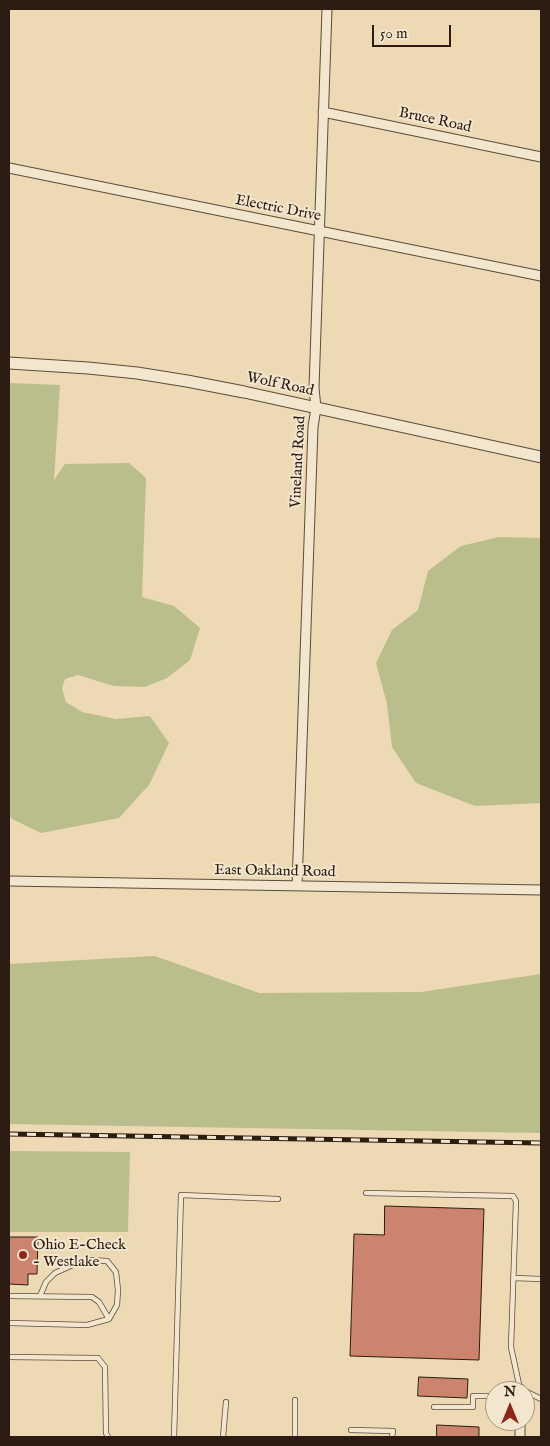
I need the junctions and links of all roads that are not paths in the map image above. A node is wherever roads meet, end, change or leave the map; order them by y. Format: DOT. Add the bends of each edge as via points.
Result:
graph roads {
  1 [pos="327,9"];
  2 [pos="324,112"];
  3 [pos="541,157"];
  4 [pos="9,168"];
  5 [pos="319,231"];
  6 [pos="541,276"];
  7 [pos="9,363"];
  8 [pos="316,408"];
  9 [pos="541,456"];
  10 [pos="9,881"];
  11 [pos="297,886"];
  12 [pos="541,890"];
  13 [pos="366,1193"];
  14 [pos="278,1199"];
  15 [pos="514,1278"];
  16 [pos="541,1279"];
  17 [pos="9,1296"];
  18 [pos="40,1296"];
  19 [pos="109,1319"];
  20 [pos="9,1324"];
  21 [pos="9,1357"];
  22 [pos="519,1381"];
  23 [pos="485,1396"];
  24 [pos="295,1400"];
  25 [pos="226,1402"];
  26 [pos="434,1406"];
  27 [pos="351,1430"];
  28 [pos="108,1437"];
  29 [pos="174,1437"];
  30 [pos="224,1437"];
  31 [pos="295,1437"];
  32 [pos="392,1437"];
  1 -- 2 [label="street, Vineland Road"];
  2 -- 3 [label="street, Bruce Road"];
  2 -- 5 [label="street, Vineland Road"];
  4 -- 5 [label="street, Electric Drive"];
  5 -- 6 [label="street, Electric Drive"];
  5 -- 8 [label="street, Vineland Road"];
  7 -- 8 [label="street, Wolf Road" via="137,373"];
  8 -- 9 [label="street, Wolf Road"];
  8 -- 11 [label="street, Vineland Road"];
  10 -- 11 [label="street, East Oakland Road"];
  11 -- 12 [label="street, East Oakland Road"];
  13 -- 15 [label="lane" via="513,1196 516,1201"];
  14 -- 29 [label="lane" via="181,1195"];
  15 -- 16 [label="lane"];
  15 -- 22 [label="lane" via="512,1347"];
  17 -- 18 [label="lane"];
  18 -- 19 [label="lane" via="92,1297"];
  18 -- 19 [label="lane" via="46,1282 55,1273 89,1260 107,1261 116,1272 118,1290 117,1305"];
  19 -- 20 [label="lane" via="88,1325"];
  21 -- 28 [label="lane" via="98,1358 105,1366"];
  23 -- 26 [label="lane" via="473,1396 473,1406"];
  24 -- 31 [label="lane"];
  25 -- 30 [label="lane"];
  27 -- 32 [label="lane" via="393,1431"];
}
